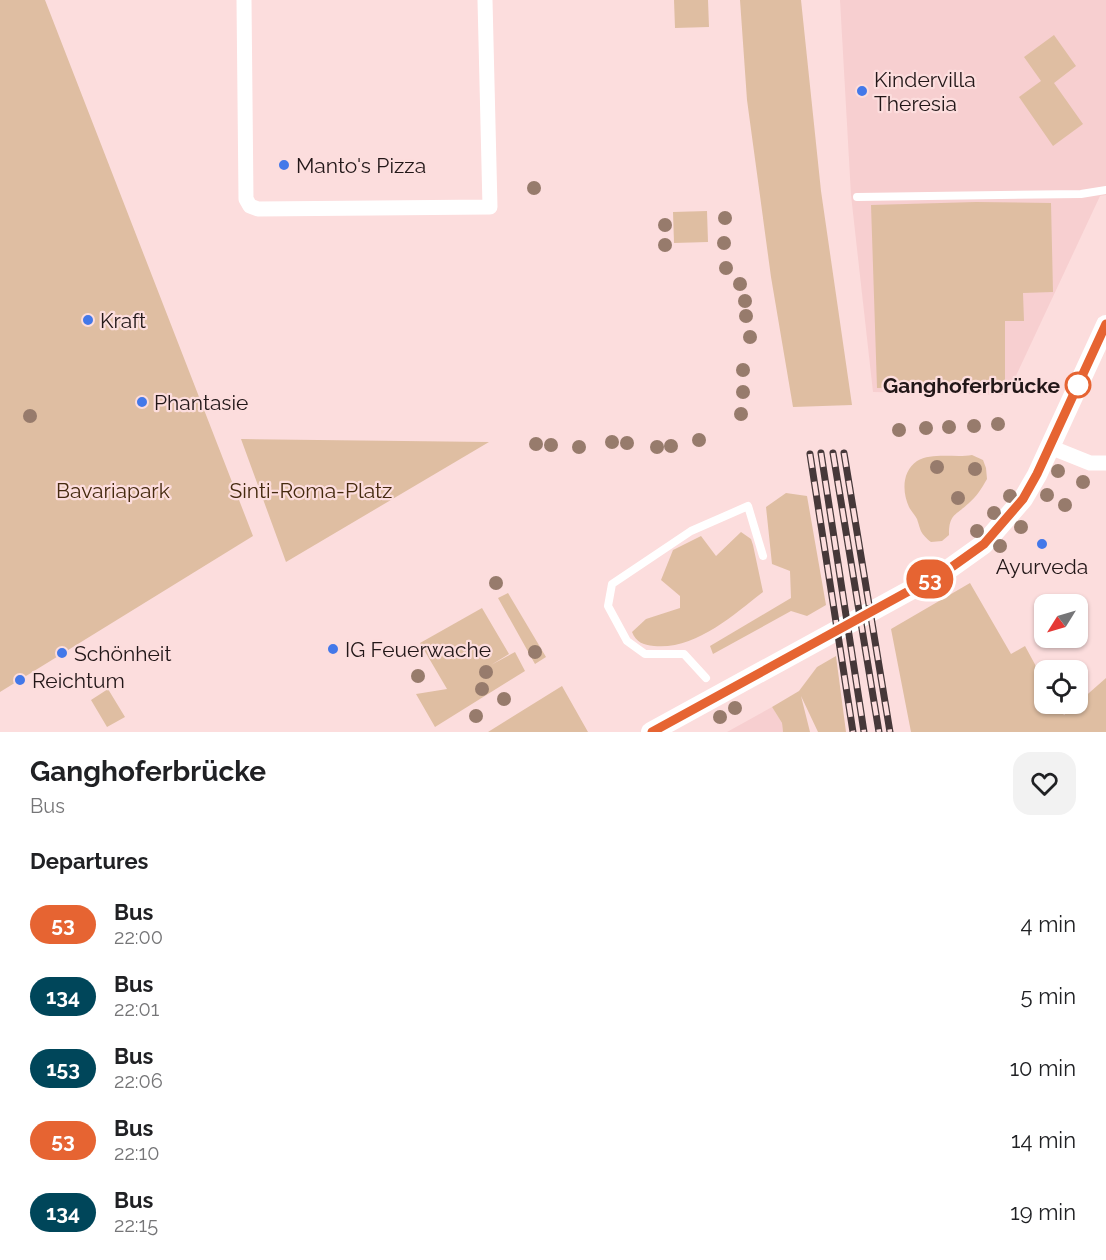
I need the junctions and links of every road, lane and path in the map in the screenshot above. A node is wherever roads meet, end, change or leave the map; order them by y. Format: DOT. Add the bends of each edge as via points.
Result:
graph roads {
  1 [pos="244,0"];
  2 [pos="485,0"];
  3 [pos="1106,190"];
  4 [pos="857,197"];
  5 [pos="1106,325"];
  6 [pos="1050,447"];
  7 [pos="1106,463"];
  8 [pos="763,556"];
  9 [pos="706,678"];
  10 [pos="651,732"];
  1 -- 2 [label="street" via="246,199 258,209 490,207"];
  3 -- 4 [label="lane" via="1081,194"];
  5 -- 6 [label="street"];
  6 -- 7 [label="street" via="1090,463"];
  6 -- 10 [label="street" via="1023,499 984,544 949,569"];
  8 -- 9 [label="lane" via="748,506 692,531 612,584 608,606 627,641 645,654 684,654"];
}
